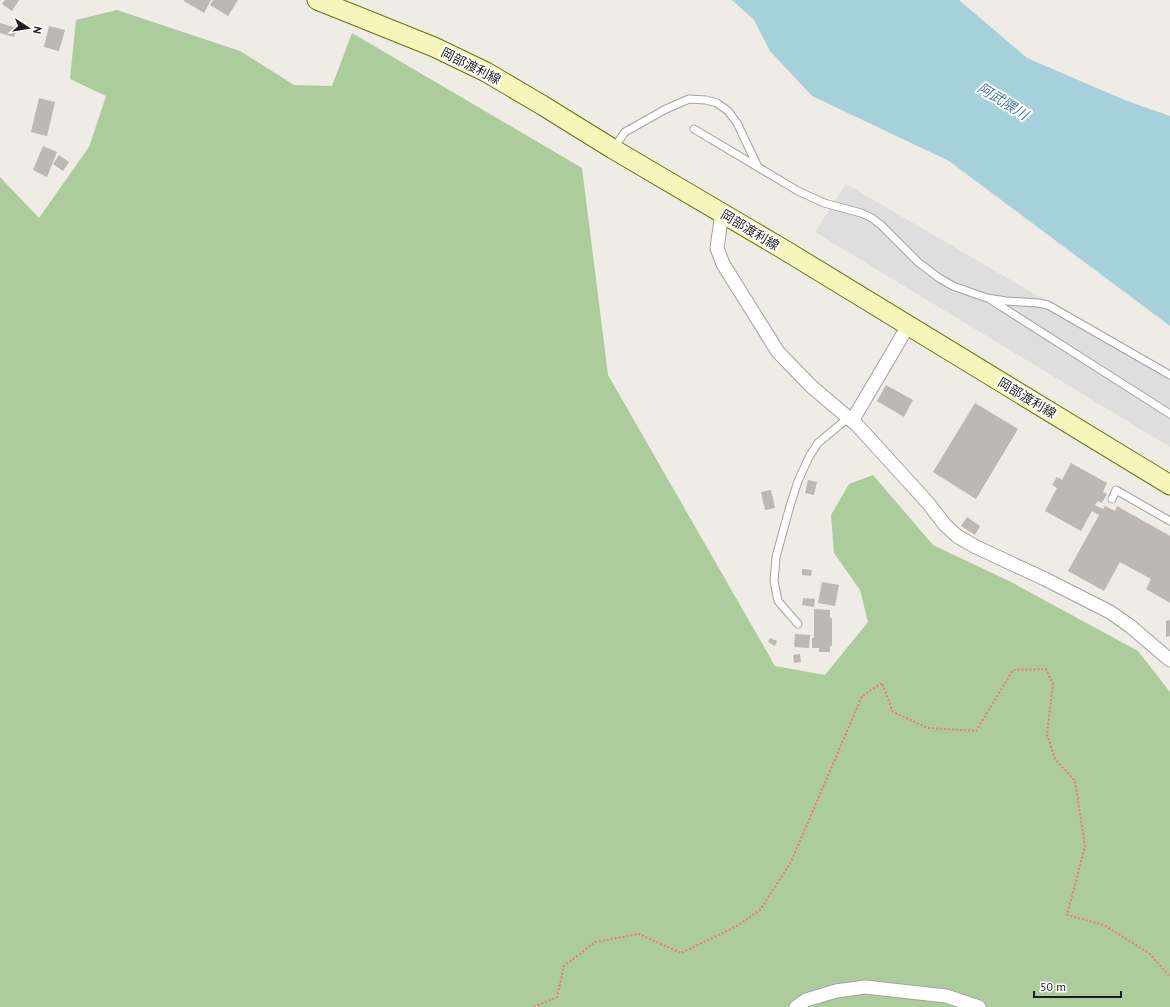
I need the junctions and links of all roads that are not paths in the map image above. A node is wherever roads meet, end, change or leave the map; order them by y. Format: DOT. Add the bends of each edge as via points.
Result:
graph roads {
  1 [pos="317,0"];
  2 [pos="694,128"];
  3 [pos="613,149"];
  4 [pos="758,167"];
  5 [pos="722,213"];
  6 [pos="987,298"];
  7 [pos="908,326"];
  8 [pos="1170,375"];
  9 [pos="1170,414"];
  10 [pos="850,419"];
  11 [pos="1170,485"];
  12 [pos="1112,499"];
  13 [pos="1170,521"];
  14 [pos="798,624"];
  15 [pos="1170,660"];
  16 [pos="796,1007"];
  17 [pos="979,1007"];
  1 -- 3 [label="main road, 岡部渡利線" via="434,47 486,72"];
  2 -- 4 [label="lane"];
  3 -- 4 [label="lane" via="625,132 666,109 689,99 706,100 717,102 728,111"];
  3 -- 5 [label="main road, 岡部渡利線"];
  4 -- 6 [label="lane" via="824,203 872,218 918,262 939,278"];
  5 -- 7 [label="main road, 岡部渡利線"];
  5 -- 10 [label="street" via="717,248 723,264 748,305 778,352 812,387"];
  6 -- 8 [label="lane" via="1048,305"];
  6 -- 9 [label="lane"];
  7 -- 10 [label="street"];
  7 -- 11 [label="main road, 岡部渡利線"];
  10 -- 14 [label="lane" via="818,443 809,457 798,480 776,556 774,581 778,601"];
  10 -- 15 [label="street" via="957,536 1110,612"];
  12 -- 13 [label="lane" via="1116,490"];
  16 -- 17 [label="street" via="806,1000 836,991 865,987 946,996"];
}
